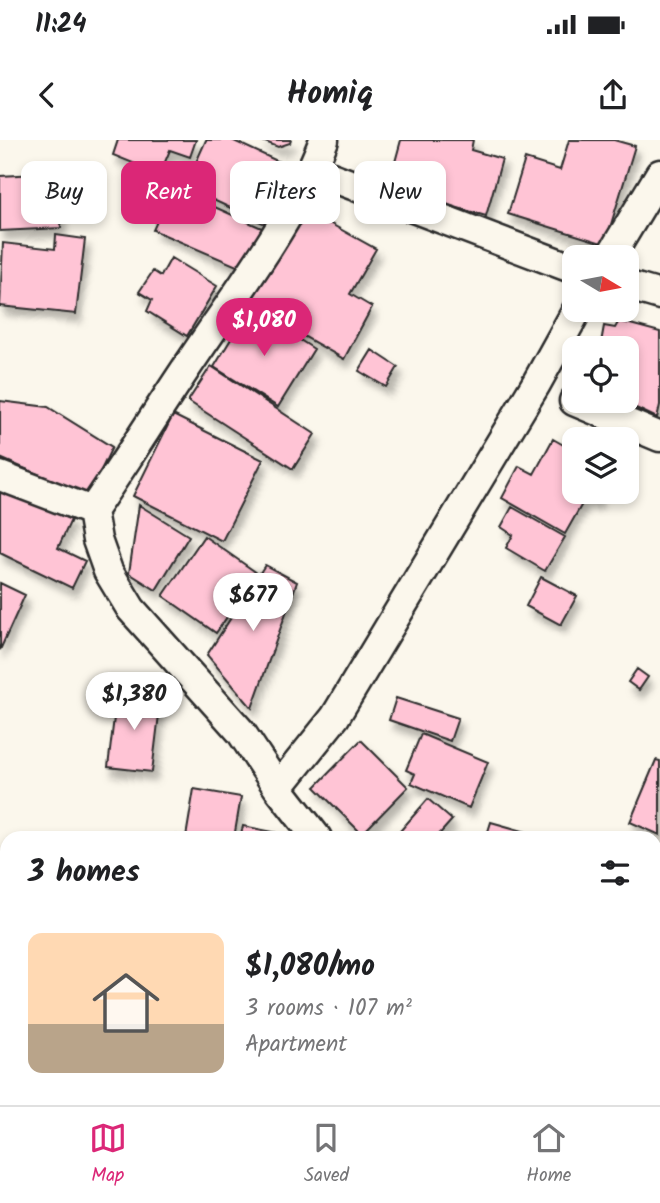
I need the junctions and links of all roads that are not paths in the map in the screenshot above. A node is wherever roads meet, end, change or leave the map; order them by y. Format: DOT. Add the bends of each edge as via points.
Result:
graph roads {
  1 [pos="324,140"];
  2 [pos="316,161"];
  3 [pos="660,174"];
  4 [pos="340,180"];
  5 [pos="280,224"];
  6 [pos="617,245"];
  7 [pos="562,264"];
  8 [pos="639,289"];
  9 [pos="660,295"];
  10 [pos="570,322"];
  11 [pos="536,384"];
  12 [pos="562,396"];
  13 [pos="603,413"];
  14 [pos="660,437"];
  15 [pos="0,475"];
  16 [pos="92,511"];
  17 [pos="278,788"];
  18 [pos="312,831"];
  1 -- 2 [label="street"];
  3 -- 6 [label="street"];
  4 -- 7 [label="street"];
  5 -- 16 [label="street"];
  8 -- 9 [label="street"];
  10 -- 11 [label="street"];
  11 -- 12 [label="street"];
  11 -- 17 [label="street" via="335,717"];
  13 -- 14 [label="street"];
  15 -- 16 [label="street"];
  16 -- 17 [label="street" via="108,571 131,609 241,732"];
  17 -- 18 [label="street"];
}
